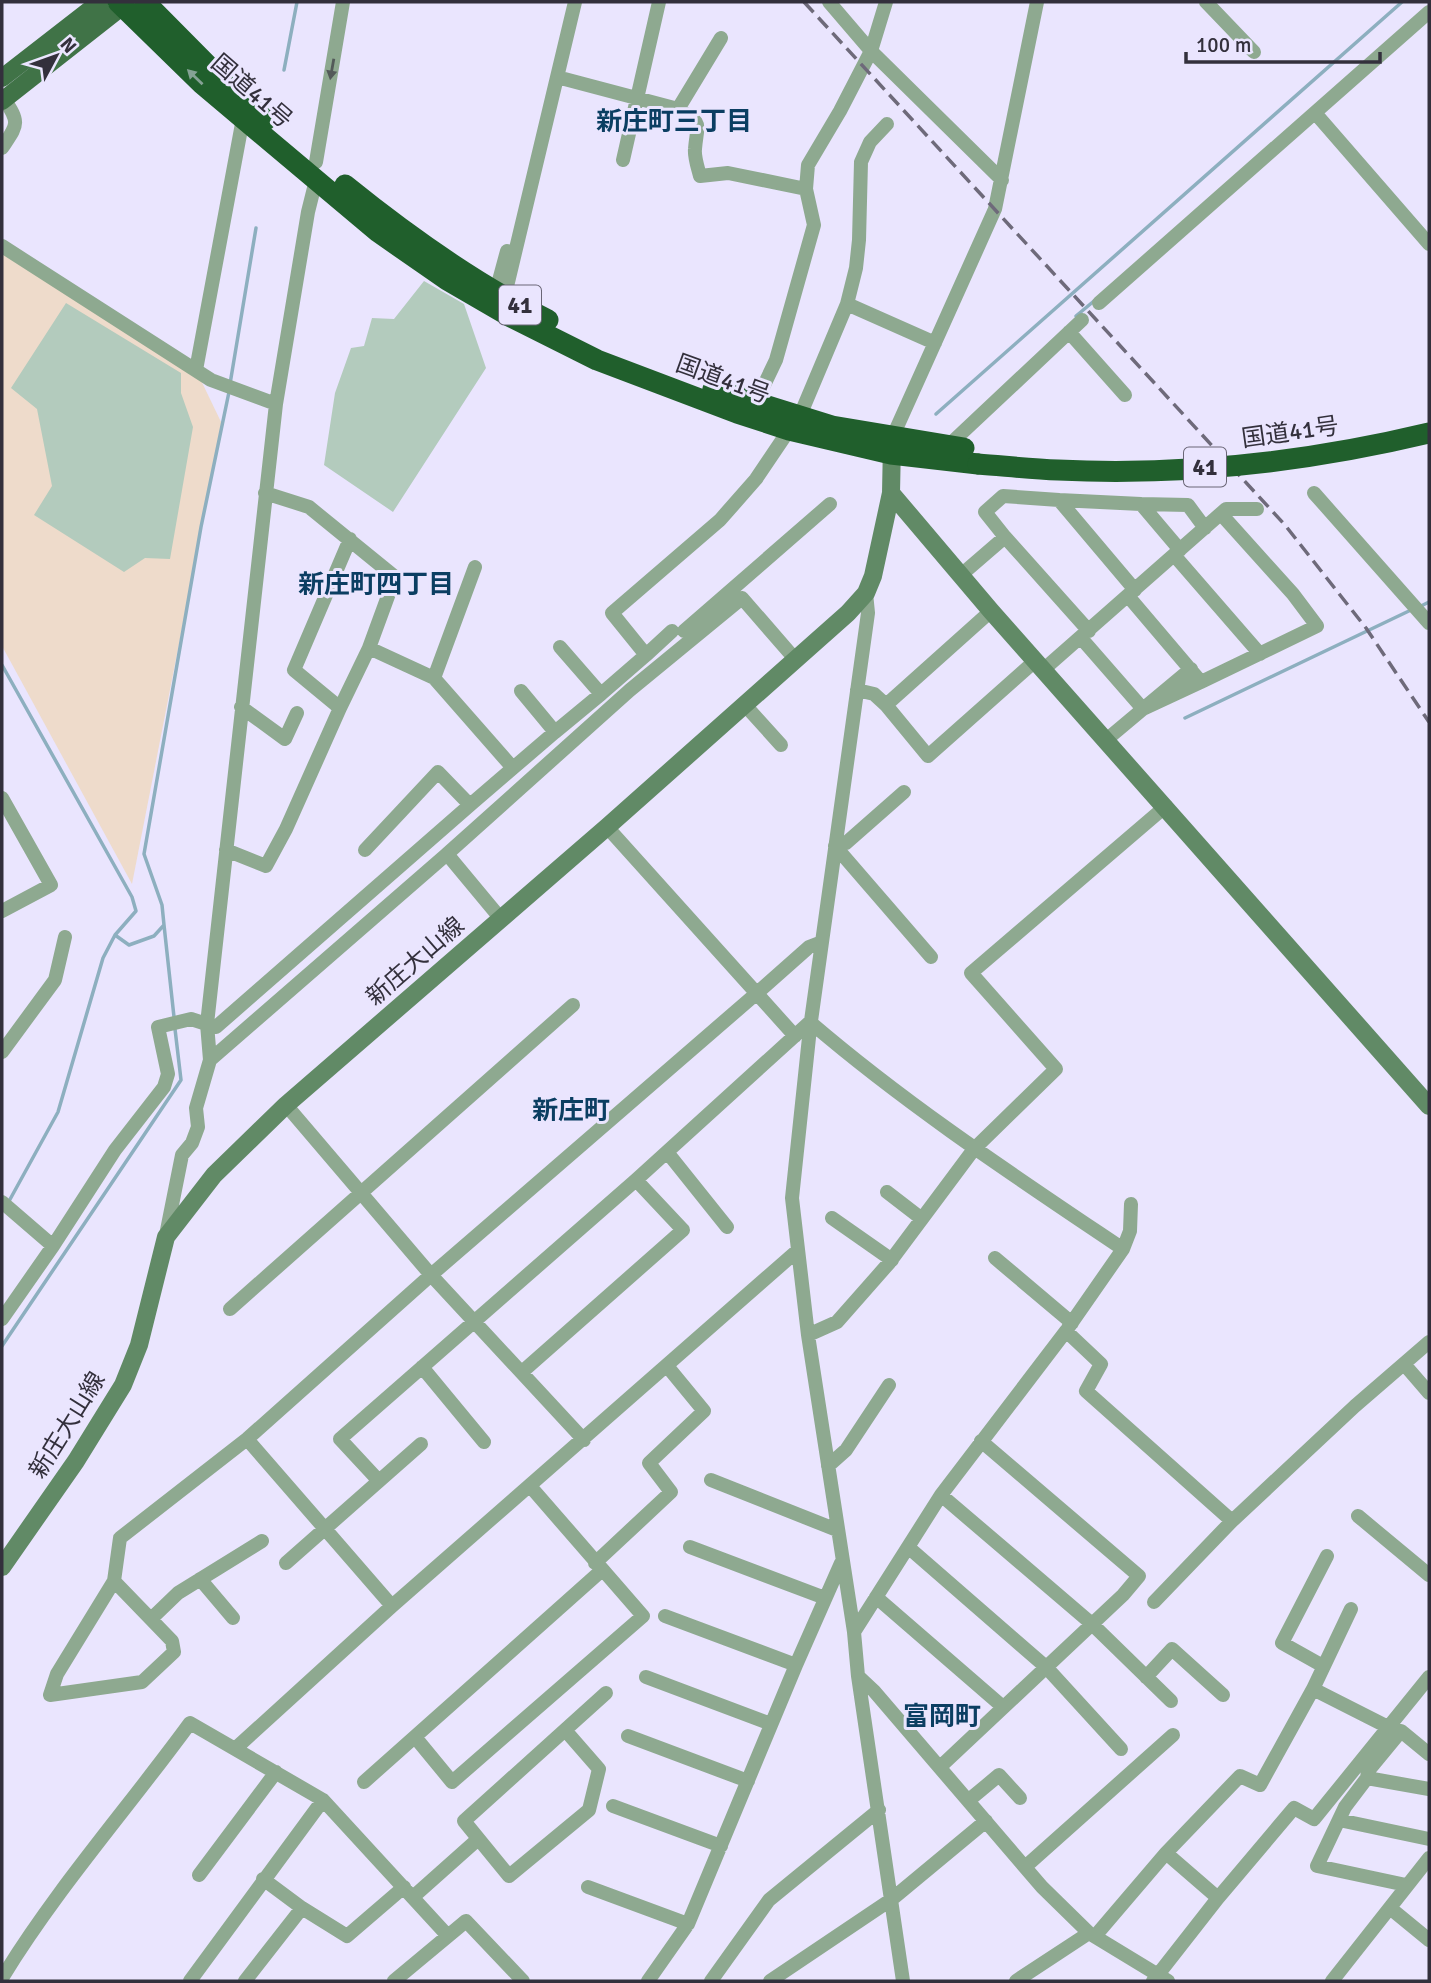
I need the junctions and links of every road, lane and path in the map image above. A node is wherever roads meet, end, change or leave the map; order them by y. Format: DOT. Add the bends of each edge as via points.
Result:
graph roads {
  1 [pos="100,2"];
  2 [pos="145,2"];
  3 [pos="343,2"];
  4 [pos="575,2"];
  5 [pos="659,2"];
  6 [pos="829,2"];
  7 [pos="886,2"];
  8 [pos="1037,2"];
  9 [pos="1206,2"];
  10 [pos="123,3"];
  11 [pos="1429,12"];
  12 [pos="721,38"];
  13 [pos="871,51"];
  14 [pos="1254,52"];
  15 [pos="557,77"];
  16 [pos="2,78"];
  17 [pos="637,97"];
  18 [pos="3,100"];
  19 [pos="678,109"];
  20 [pos="244,112"];
  21 [pos="1316,114"];
  22 [pos="887,124"];
  23 [pos="2,148"];
  24 [pos="623,160"];
  25 [pos="316,171"];
  26 [pos="1002,180"];
  27 [pos="806,189"];
  28 [pos="1429,244"];
  29 [pos="2,246"];
  30 [pos="498,301"];
  31 [pos="1099,303"];
  32 [pos="847,304"];
  33 [pos="1082,320"];
  34 [pos="1069,332"];
  35 [pos="935,343"];
  36 [pos="196,370"];
  37 [pos="1125,395"];
  38 [pos="276,404"];
  39 [pos="755,404"];
  40 [pos="1429,421"];
  41 [pos="794,424"];
  42 [pos="1429,433"];
  43 [pos="892,445"];
  44 [pos="949,446"];
  45 [pos="979,457"];
  46 [pos="265,493"];
  47 [pos="891,493"];
  48 [pos="1314,493"];
  49 [pos="1059,500"];
  50 [pos="1142,504"];
  51 [pos="831,505"];
  52 [pos="1257,509"];
  53 [pos="1221,514"];
  54 [pos="1205,528"];
  55 [pos="1005,537"];
  56 [pos="350,538"];
  57 [pos="1177,553"];
  58 [pos="475,567"];
  59 [pos="961,575"];
  60 [pos="744,580"];
  61 [pos="866,593"];
  62 [pos="1131,593"];
  63 [pos="742,598"];
  64 [pos="991,611"];
  65 [pos="1429,623"];
  66 [pos="1084,634"];
  67 [pos="561,647"];
  68 [pos="369,648"];
  69 [pos="1260,654"];
  70 [pos="646,655"];
  71 [pos="795,659"];
  72 [pos="1039,666"];
  73 [pos="1191,669"];
  74 [pos="435,678"];
  75 [pos="1201,682"];
  76 [pos="857,690"];
  77 [pos="521,691"];
  78 [pos="601,694"];
  79 [pos="744,704"];
  80 [pos="886,705"];
  81 [pos="241,707"];
  82 [pos="340,708"];
  83 [pos="1143,709"];
  84 [pos="297,713"];
  85 [pos="555,732"];
  86 [pos="1106,740"];
  87 [pos="781,746"];
  88 [pos="513,768"];
  89 [pos="904,792"];
  90 [pos="2,798"];
  91 [pos="470,805"];
  92 [pos="1166,806"];
  93 [pos="607,827"];
  94 [pos="835,846"];
  95 [pos="226,850"];
  96 [pos="365,850"];
  97 [pos="447,855"];
  98 [pos="2,911"];
  99 [pos="501,919"];
  100 [pos="65,937"];
  101 [pos="821,942"];
  102 [pos="932,957"];
  103 [pos="757,993"];
  104 [pos="573,1005"];
  105 [pos="810,1022"];
  106 [pos="207,1024"];
  107 [pos="795,1036"];
  108 [pos="2,1052"];
  109 [pos="210,1060"];
  110 [pos="286,1105"];
  111 [pos="1429,1106"];
  112 [pos="974,1149"];
  113 [pos="667,1152"];
  114 [pos="636,1180"];
  115 [pos="887,1192"];
  116 [pos="361,1193"];
  117 [pos="2,1202"];
  118 [pos="1131,1204"];
  119 [pos="832,1218"];
  120 [pos="922,1219"];
  121 [pos="727,1227"];
  122 [pos="166,1237"];
  123 [pos="53,1246"];
  124 [pos="1123,1249"];
  125 [pos="797,1251"];
  126 [pos="995,1258"];
  127 [pos="892,1260"];
  128 [pos="431,1275"];
  129 [pos="230,1309"];
  130 [pos="2,1319"];
  131 [pos="474,1321"];
  132 [pos="1069,1327"];
  133 [pos="808,1335"];
  134 [pos="1429,1342"];
  135 [pos="1404,1364"];
  136 [pos="667,1366"];
  137 [pos="422,1367"];
  138 [pos="522,1372"];
  139 [pos="889,1385"];
  140 [pos="1429,1393"];
  141 [pos="247,1438"];
  142 [pos="584,1440"];
  143 [pos="981,1441"];
  144 [pos="484,1442"];
  145 [pos="421,1444"];
  146 [pos="828,1466"];
  147 [pos="711,1480"];
  148 [pos="379,1481"];
  149 [pos="530,1486"];
  150 [pos="940,1495"];
  151 [pos="1358,1516"];
  152 [pos="1232,1521"];
  153 [pos="325,1529"];
  154 [pos="837,1530"];
  155 [pos="262,1541"];
  156 [pos="908,1547"];
  157 [pos="690,1548"];
  158 [pos="1327,1556"];
  159 [pos="841,1562"];
  160 [pos="286,1563"];
  161 [pos="2,1567"];
  162 [pos="598,1567"];
  163 [pos="1429,1575"];
  164 [pos="200,1579"];
  165 [pos="114,1581"];
  166 [pos="876,1597"];
  167 [pos="825,1598"];
  168 [pos="1154,1602"];
  169 [pos="392,1606"];
  170 [pos="1351,1609"];
  171 [pos="665,1616"];
  172 [pos="233,1618"];
  173 [pos="151,1619"];
  174 [pos="1092,1624"];
  175 [pos="854,1632"];
  176 [pos="796,1665"];
  177 [pos="1323,1666"];
  178 [pos="1046,1667"];
  179 [pos="858,1676"];
  180 [pos="646,1677"];
  181 [pos="1146,1677"];
  182 [pos="1429,1677"];
  183 [pos="1312,1689"];
  184 [pos="606,1693"];
  185 [pos="1223,1695"];
  186 [pos="1171,1701"];
  187 [pos="1003,1707"];
  188 [pos="771,1724"];
  189 [pos="1393,1727"];
  190 [pos="565,1730"];
  191 [pos="1173,1735"];
  192 [pos="628,1736"];
  193 [pos="415,1737"];
  194 [pos="236,1748"];
  195 [pos="1121,1749"];
  196 [pos="1429,1754"];
  197 [pos="940,1767"];
  198 [pos="276,1772"];
  199 [pos="1367,1778"];
  200 [pos="364,1782"];
  201 [pos="748,1782"];
  202 [pos="1429,1789"];
  203 [pos="1020,1798"];
  204 [pos="323,1800"];
  205 [pos="968,1800"];
  206 [pos="613,1806"];
  207 [pos="879,1810"];
  208 [pos="986,1821"];
  209 [pos="1339,1821"];
  210 [pos="1429,1839"];
  211 [pos="477,1840"];
  212 [pos="721,1846"];
  213 [pos="1166,1853"];
  214 [pos="1429,1858"];
  215 [pos="1026,1867"];
  216 [pos="199,1875"];
  217 [pos="263,1879"];
  218 [pos="1406,1885"];
  219 [pos="588,1887"];
  220 [pos="408,1892"];
  221 [pos="1218,1898"];
  222 [pos="891,1899"];
  223 [pos="1390,1908"];
  224 [pos="302,1909"];
  225 [pos="688,1924"];
  226 [pos="1093,1934"];
  227 [pos="448,1936"];
  228 [pos="1429,1940"];
  229 [pos="2,1978"];
  230 [pos="514,1979"];
  231 [pos="1159,1979"];
  232 [pos="190,1981"];
  233 [pos="245,1981"];
  234 [pos="394,1981"];
  235 [pos="648,1981"];
  236 [pos="710,1981"];
  237 [pos="770,1981"];
  238 [pos="903,1981"];
  239 [pos="1016,1981"];
  240 [pos="1332,1981"];
  1 -- 16 [label="main road"];
  2 -- 20 [label="highway, 国道41号 / 41"];
  3 -- 25 [label="street, one-way"];
  4 -- 15 [label="street"];
  5 -- 17 [label="street"];
  6 -- 13 [label="street"];
  7 -- 13 [label="street"];
  8 -- 26 [label="street"];
  9 -- 14 [label="street"];
  10 -- 18 [label="main road"];
  20 -- 10 [label="highway, 国道41号 / 41, one-way" via="202,84"];
  11 -- 21 [label="street"];
  12 -- 19 [label="street"];
  13 -- 26 [label="street"];
  13 -- 27 [label="street" via="808,165"];
  15 -- 17 [label="street"];
  15 -- 30 [label="street" via="526,211 514,220"];
  17 -- 19 [label="street"];
  17 -- 24 [label="street"];
  18 -- 23 [label="street" via="15,115 15,128"];
  19 -- 27 [label="street" via="696,119 700,128 694,151 700,176 728,173"];
  20 -- 25 [label="highway, 国道41号 / 41"];
  20 -- 36 [label="street"];
  21 -- 28 [label="street"];
  21 -- 31 [label="street"];
  22 -- 32 [label="street" via="870,142 861,162 859,240"];
  25 -- 30 [label="highway, 国道41号 / 41"];
  25 -- 38 [label="street"];
  26 -- 35 [label="street" via="989,225"];
  27 -- 39 [label="street" via="814,225 776,360"];
  29 -- 36 [label="street"];
  30 -- 39 [label="highway, 国道41号 / 41" via="666,373"];
  30 -- 41 [label="highway, 国道41号 / 41" via="597,360 737,414"];
  32 -- 35 [label="street"];
  32 -- 41 [label="street"];
  33 -- 34 [label="street"];
  34 -- 37 [label="street"];
  34 -- 44 [label="street"];
  35 -- 43 [label="street"];
  36 -- 38 [label="street"];
  38 -- 46 [label="street"];
  39 -- 41 [label="highway, 国道41号 / 41"];
  40 -- 45 [label="highway, 国道41号 / 41" via="1327,442 1230,453 1149,458"];
  41 -- 43 [label="highway, 国道41号 / 41" via="832,426"];
  41 -- 70 [label="street" via="720,520 612,613"];
  42 -- 45 [label="highway, 国道41号 / 41, bridge" via="1330,454 1150,471 1058,470"];
  43 -- 44 [label="highway, 国道41号 / 41"];
  43 -- 45 [label="highway, 国道41号 / 41"];
  43 -- 47 [label="main road, 新庄大山線"];
  44 -- 45 [label="highway, 国道41号 / 41"];
  46 -- 56 [label="street" via="309,507"];
  46 -- 81 [label="street"];
  47 -- 59 [label="main road"];
  47 -- 61 [label="main road, 新庄大山線"];
  48 -- 65 [label="street"];
  49 -- 50 [label="street"];
  49 -- 55 [label="street" via="1003,496 985,512"];
  49 -- 62 [label="street"];
  50 -- 54 [label="street" via="1188,505"];
  50 -- 57 [label="street"];
  51 -- 60 [label="street"];
  52 -- 53 [label="street" via="1226,509"];
  53 -- 54 [label="street"];
  53 -- 69 [label="street" via="1317,626"];
  54 -- 57 [label="street"];
  55 -- 59 [label="street"];
  55 -- 66 [label="street"];
  56 -- 68 [label="street" via="395,577"];
  56 -- 82 [label="street" via="294,670"];
  57 -- 62 [label="street"];
  57 -- 69 [label="street"];
  58 -- 74 [label="street"];
  59 -- 64 [label="main road"];
  60 -- 63 [label="street"];
  60 -- 70 [label="street"];
  61 -- 71 [label="main road, 新庄大山線"];
  61 -- 76 [label="street" via="868,613"];
  62 -- 66 [label="street"];
  62 -- 73 [label="street"];
  63 -- 71 [label="street"];
  63 -- 97 [label="street" via="630,690"];
  64 -- 72 [label="main road"];
  64 -- 80 [label="street"];
  66 -- 72 [label="street"];
  66 -- 83 [label="street"];
  67 -- 78 [label="street"];
  68 -- 74 [label="street"];
  68 -- 82 [label="street"];
  69 -- 75 [label="street"];
  70 -- 78 [label="street"];
  71 -- 79 [label="main road, 新庄大山線"];
  72 -- 80 [label="street" via="928,756"];
  72 -- 86 [label="main road"];
  73 -- 75 [label="street"];
  73 -- 83 [label="street"];
  74 -- 88 [label="street"];
  75 -- 83 [label="street"];
  76 -- 80 [label="street" via="874,694"];
  76 -- 94 [label="street"];
  77 -- 85 [label="street"];
  78 -- 85 [label="street"];
  79 -- 87 [label="street"];
  79 -- 93 [label="main road, 新庄大山線"];
  81 -- 84 [label="street" via="285,739"];
  81 -- 95 [label="street"];
  82 -- 95 [label="street" via="267,866"];
  83 -- 86 [label="street"];
  85 -- 88 [label="street"];
  86 -- 92 [label="main road"];
  88 -- 91 [label="street"];
  89 -- 94 [label="street" via="846,843"];
  90 -- 98 [label="street" via="51,886"];
  91 -- 96 [label="street" via="438,772"];
  91 -- 106 [label="street" via="216,1027"];
  92 -- 111 [label="main road"];
  92 -- 112 [label="street" via="971,973 1056,1069"];
  93 -- 99 [label="main road, 新庄大山線"];
  93 -- 103 [label="street"];
  94 -- 101 [label="street"];
  94 -- 102 [label="street"];
  95 -- 106 [label="street"];
  97 -- 99 [label="street"];
  97 -- 109 [label="street"];
  99 -- 110 [label="main road, 新庄大山線"];
  100 -- 108 [label="street" via="55,980"];
  101 -- 103 [label="street"];
  101 -- 105 [label="street"];
  103 -- 107 [label="street"];
  103 -- 128 [label="street"];
  104 -- 116 [label="street"];
  105 -- 107 [label="street"];
  105 -- 112 [label="street"];
  105 -- 125 [label="street" via="792,1198"];
  106 -- 109 [label="street"];
  106 -- 123 [label="street" via="191,1019 158,1027 168,1073 164,1087 115,1150"];
  107 -- 113 [label="street"];
  109 -- 122 [label="street" via="196,1108 198,1127 182,1155"];
  110 -- 116 [label="street"];
  110 -- 122 [label="main road, 新庄大山線" via="214,1175"];
  112 -- 120 [label="street"];
  112 -- 124 [label="street"];
  113 -- 114 [label="street"];
  113 -- 121 [label="street"];
  114 -- 131 [label="street"];
  114 -- 138 [label="street" via="683,1230"];
  115 -- 120 [label="street"];
  116 -- 128 [label="street"];
  116 -- 129 [label="street"];
  117 -- 123 [label="street"];
  118 -- 124 [label="street" via="1130,1231"];
  119 -- 127 [label="street"];
  120 -- 127 [label="street"];
  122 -- 161 [label="main road, 新庄大山線" via="139,1345 123,1385"];
  123 -- 130 [label="street"];
  124 -- 132 [label="street"];
  125 -- 133 [label="street"];
  125 -- 136 [label="street"];
  126 -- 132 [label="street"];
  127 -- 133 [label="street" via="837,1322"];
  128 -- 131 [label="street"];
  128 -- 141 [label="street"];
  131 -- 137 [label="street"];
  131 -- 138 [label="street"];
  132 -- 143 [label="street"];
  132 -- 152 [label="street" via="1101,1364 1086,1391"];
  133 -- 146 [label="street"];
  134 -- 135 [label="street"];
  135 -- 140 [label="street"];
  135 -- 152 [label="street"];
  136 -- 142 [label="street"];
  136 -- 162 [label="street" via="704,1411 649,1464 671,1492"];
  137 -- 144 [label="street"];
  137 -- 148 [label="street" via="340,1439"];
  138 -- 142 [label="street"];
  139 -- 146 [label="street" via="846,1450"];
  141 -- 153 [label="street"];
  141 -- 165 [label="street" via="120,1538"];
  142 -- 149 [label="street"];
  143 -- 150 [label="street"];
  143 -- 174 [label="street" via="1139,1576"];
  145 -- 148 [label="street"];
  146 -- 154 [label="street"];
  147 -- 154 [label="street"];
  148 -- 153 [label="street"];
  149 -- 162 [label="street"];
  149 -- 169 [label="street"];
  150 -- 156 [label="street"];
  150 -- 174 [label="street"];
  151 -- 163 [label="street"];
  152 -- 168 [label="street"];
  153 -- 160 [label="street"];
  153 -- 169 [label="street"];
  154 -- 159 [label="street"];
  155 -- 164 [label="street"];
  156 -- 166 [label="street"];
  156 -- 178 [label="street"];
  157 -- 167 [label="street"];
  158 -- 177 [label="street" via="1282,1643"];
  159 -- 167 [label="street"];
  159 -- 175 [label="street"];
  162 -- 193 [label="street"];
  162 -- 193 [label="street" via="643,1616 452,1782"];
  164 -- 172 [label="street"];
  164 -- 173 [label="street"];
  165 -- 173 [label="street"];
  165 -- 173 [label="street" via="57,1674 50,1695 142,1682 174,1652 173,1641"];
  166 -- 175 [label="street"];
  166 -- 187 [label="street"];
  167 -- 176 [label="street"];
  169 -- 194 [label="street"];
  170 -- 177 [label="street"];
  171 -- 176 [label="street"];
  174 -- 178 [label="street"];
  174 -- 181 [label="street"];
  175 -- 179 [label="street"];
  176 -- 188 [label="street"];
  177 -- 183 [label="street"];
  178 -- 187 [label="street"];
  178 -- 195 [label="street"];
  179 -- 197 [label="street"];
  179 -- 207 [label="street"];
  180 -- 188 [label="street"];
  181 -- 185 [label="street" via="1172,1649"];
  181 -- 186 [label="street"];
  182 -- 189 [label="street"];
  183 -- 189 [label="street"];
  183 -- 213 [label="street" via="1260,1785 1240,1776"];
  184 -- 190 [label="street"];
  187 -- 197 [label="street"];
  188 -- 201 [label="street"];
  189 -- 196 [label="street"];
  189 -- 199 [label="street"];
  189 -- 221 [label="street" via="1314,1819 1294,1808"];
  190 -- 211 [label="street" via="464,1821"];
  190 -- 211 [label="street" via="599,1769 589,1811 509,1876"];
  191 -- 215 [label="street"];
  192 -- 201 [label="street"];
  193 -- 200 [label="street"];
  194 -- 198 [label="street"];
  194 -- 229 [label="street" via="190,1723 59,1894"];
  197 -- 205 [label="street"];
  198 -- 204 [label="street"];
  198 -- 216 [label="street"];
  199 -- 202 [label="street"];
  199 -- 209 [label="street"];
  201 -- 212 [label="street"];
  203 -- 205 [label="street" via="999,1774"];
  204 -- 217 [label="street"];
  204 -- 220 [label="street"];
  205 -- 208 [label="street"];
  206 -- 212 [label="street"];
  207 -- 222 [label="street"];
  207 -- 236 [label="street" via="769,1900"];
  208 -- 215 [label="street"];
  208 -- 222 [label="street"];
  209 -- 210 [label="street"];
  209 -- 218 [label="street" via="1317,1866"];
  211 -- 220 [label="street"];
  212 -- 225 [label="street"];
  213 -- 221 [label="street"];
  213 -- 226 [label="street"];
  214 -- 218 [label="street"];
  215 -- 226 [label="street"];
  217 -- 224 [label="street"];
  217 -- 232 [label="street"];
  218 -- 223 [label="street"];
  219 -- 225 [label="street"];
  220 -- 224 [label="street" via="347,1936"];
  220 -- 227 [label="street"];
  221 -- 231 [label="street"];
  222 -- 237 [label="street"];
  222 -- 238 [label="street"];
  223 -- 228 [label="street"];
  223 -- 240 [label="street"];
  224 -- 233 [label="street"];
  225 -- 235 [label="street"];
  226 -- 231 [label="street"];
  226 -- 239 [label="street"];
  227 -- 230 [label="street" via="466,1921"];
  227 -- 234 [label="street"];
}
